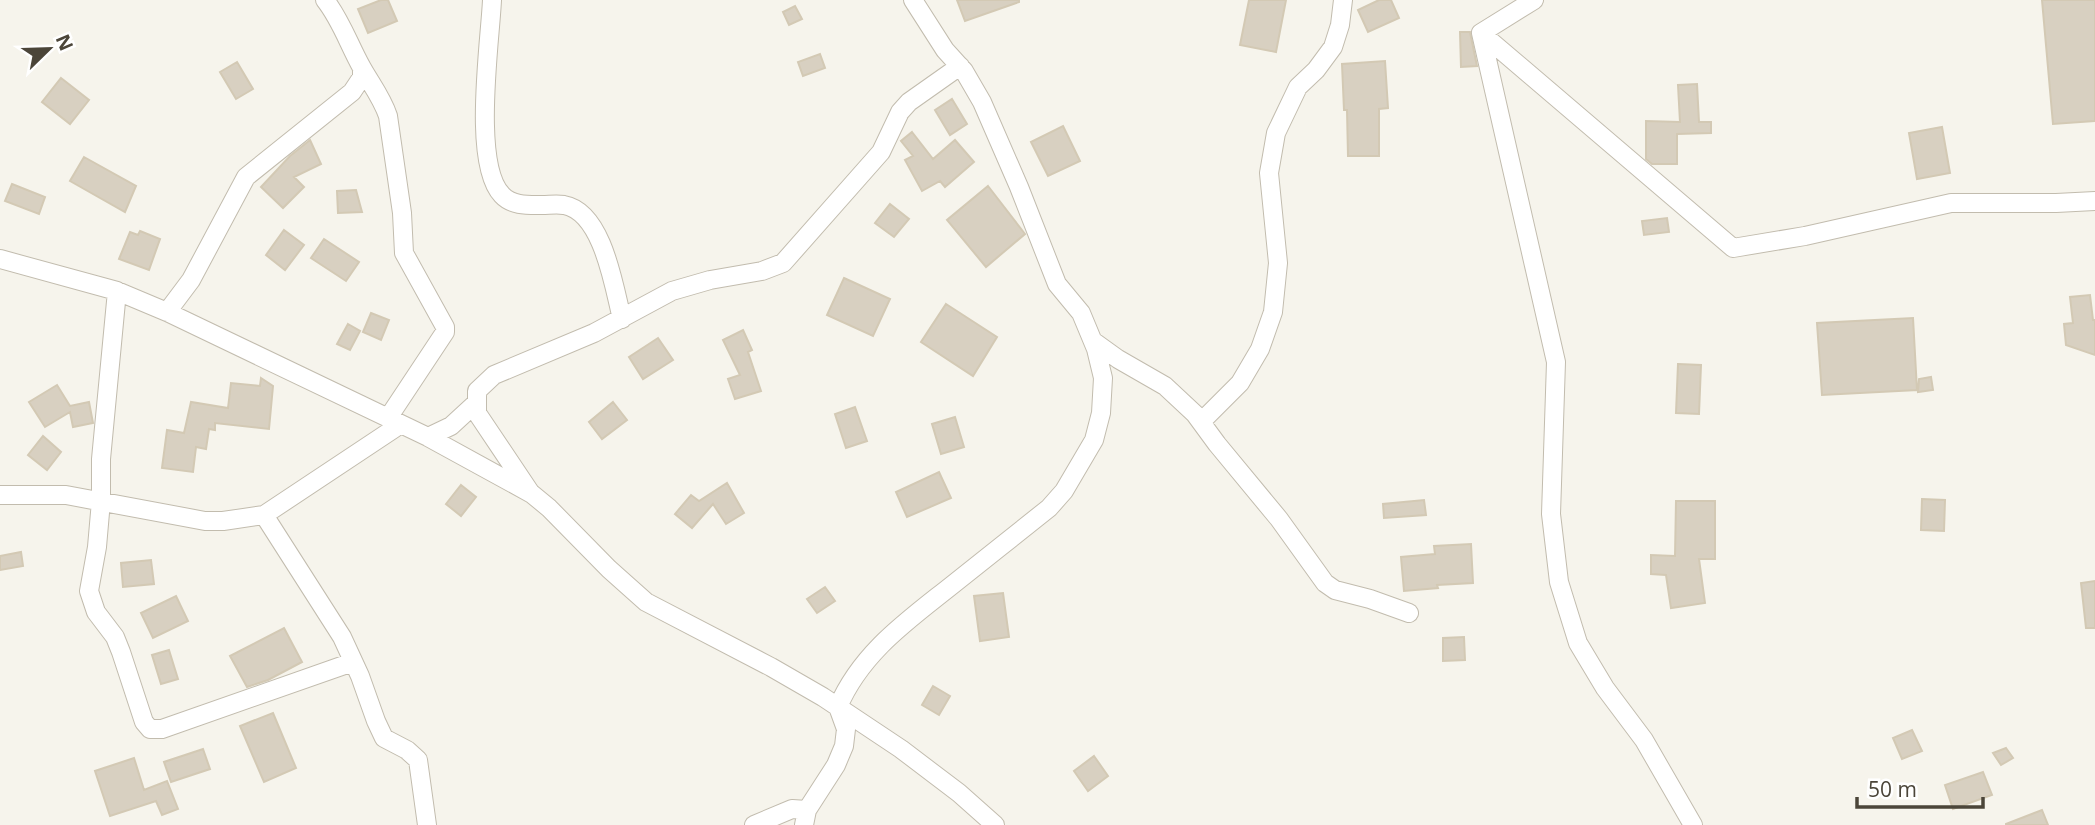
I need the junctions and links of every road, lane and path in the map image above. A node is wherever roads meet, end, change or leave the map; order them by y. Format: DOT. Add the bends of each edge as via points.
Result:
graph roads {
  1 [pos="325,0"];
  2 [pos="492,0"];
  3 [pos="913,0"];
  4 [pos="1343,0"];
  5 [pos="1534,0"];
  6 [pos="1480,33"];
  7 [pos="960,66"];
  8 [pos="362,68"];
  9 [pos="2095,201"];
  10 [pos="0,259"];
  11 [pos="117,291"];
  12 [pos="167,312"];
  13 [pos="622,319"];
  14 [pos="1093,341"];
  15 [pos="476,403"];
  16 [pos="394,421"];
  17 [pos="1202,421"];
  18 [pos="428,437"];
  19 [pos="532,494"];
  20 [pos="0,495"];
  21 [pos="101,501"];
  22 [pos="264,515"];
  23 [pos="1409,613"];
  24 [pos="353,662"];
  25 [pos="838,707"];
  26 [pos="806,817"];
  27 [pos="427,825"];
  28 [pos="754,825"];
  29 [pos="995,825"];
  30 [pos="1693,825"];
  1 -- 8 [label="street"];
  2 -- 13 [label="street" via="485,132 493,181 510,201 565,205 592,224"];
  3 -- 7 [label="street"];
  4 -- 17 [label="street" via="1333,47 1298,87 1276,133 1269,173 1278,263 1273,312 1260,349 1240,383"];
  5 -- 6 [label="street"];
  6 -- 9 [label="street" via="1733,248 1951,203"];
  6 -- 30 [label="street" via="1556,362 1551,514 1559,582 1578,643 1644,740"];
  7 -- 13 [label="street" via="900,112 881,152 783,263 687,286"];
  7 -- 14 [label="street" via="982,102 1057,284 1081,313"];
  8 -- 12 [label="street" via="352,92 246,177 191,280"];
  8 -- 16 [label="street" via="388,116 405,258 445,327"];
  10 -- 11 [label="street"];
  11 -- 12 [label="street"];
  11 -- 21 [label="street"];
  12 -- 16 [label="street"];
  13 -- 15 [label="street" via="494,375 477,391"];
  14 -- 17 [label="street" via="1165,386"];
  14 -- 25 [label="street" via="1103,378 1101,413 1094,440 1064,491 1049,508 892,633 860,668"];
  15 -- 18 [label="street" via="451,426"];
  15 -- 19 [label="street" via="477,413"];
  16 -- 18 [label="street"];
  16 -- 22 [label="street"];
  17 -- 23 [label="street" via="1325,583"];
  18 -- 19 [label="street"];
  19 -- 25 [label="street" via="646,602"];
  20 -- 21 [label="street" via="66,495"];
  21 -- 22 [label="street" via="205,521"];
  21 -- 24 [label="street" via="89,592 96,612 115,637 150,729 162,729"];
  22 -- 24 [label="street" via="342,637"];
  24 -- 27 [label="street" via="384,738 418,760"];
  25 -- 26 [label="street" via="846,729 844,746"];
  25 -- 29 [label="street" via="901,749"];
  26 -- 28 [label="street" via="792,809"];
}
